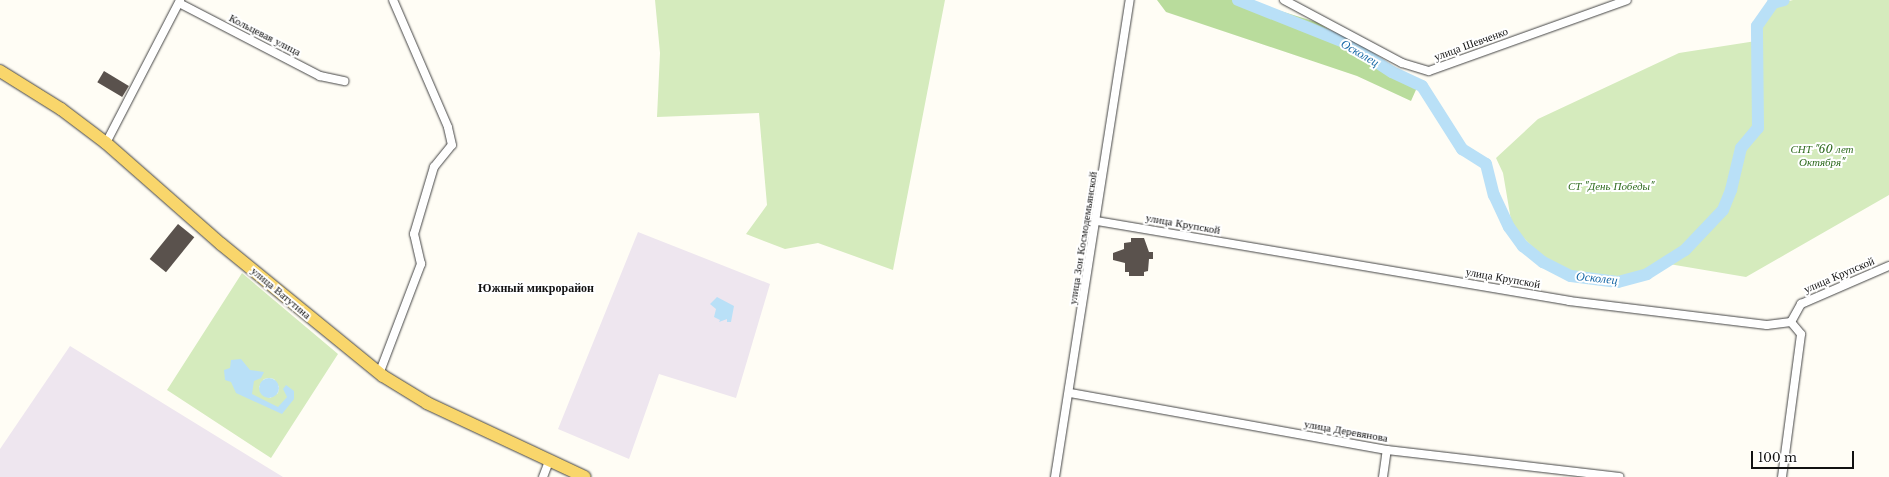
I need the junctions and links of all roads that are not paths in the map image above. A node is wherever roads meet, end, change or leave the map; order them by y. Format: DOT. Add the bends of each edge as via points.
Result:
graph roads {
  1 [pos="393,0"];
  2 [pos="1284,0"];
  3 [pos="1627,0"];
  4 [pos="1130,1"];
  5 [pos="179,2"];
  6 [pos="0,71"];
  7 [pos="344,81"];
  8 [pos="106,143"];
  9 [pos="1097,221"];
  10 [pos="1889,266"];
  11 [pos="1791,322"];
  12 [pos="379,374"];
  13 [pos="1070,393"];
  14 [pos="1387,450"];
  15 [pos="548,461"];
  16 [pos="543,477"];
  17 [pos="585,477"];
  18 [pos="1055,477"];
  19 [pos="1383,477"];
  20 [pos="1619,477"];
  21 [pos="1782,477"];
  1 -- 12 [label="street" via="448,127 452,145 434,167 414,234 420,264"];
  2 -- 3 [label="street, улица Шевченко" via="1402,63 1429,70"];
  4 -- 9 [label="street, улица Зои Космодемьянской"];
  5 -- 7 [label="street, Кольцевая улица" via="320,76"];
  5 -- 8 [label="street, Кольцевая улица"];
  6 -- 8 [label="main road, улица Ватутина" via="61,109"];
  8 -- 12 [label="main road, улица Ватутина" via="221,244"];
  9 -- 11 [label="street, улица Крупской" via="1315,260 1628,310 1767,325"];
  9 -- 13 [label="street, улица Зои Космодемьянской"];
  10 -- 11 [label="street, улица Крупской" via="1801,304"];
  11 -- 21 [label="street" via="1801,334"];
  12 -- 15 [label="main road, улица Ватутина" via="427,403"];
  13 -- 14 [label="street, улица Деревянова"];
  13 -- 18 [label="street, улица Зои Космодемьянской"];
  14 -- 19 [label="street"];
  14 -- 20 [label="street, улица Деревянова"];
  15 -- 16 [label="street"];
  15 -- 17 [label="main road, улица Ватутина"];
}
